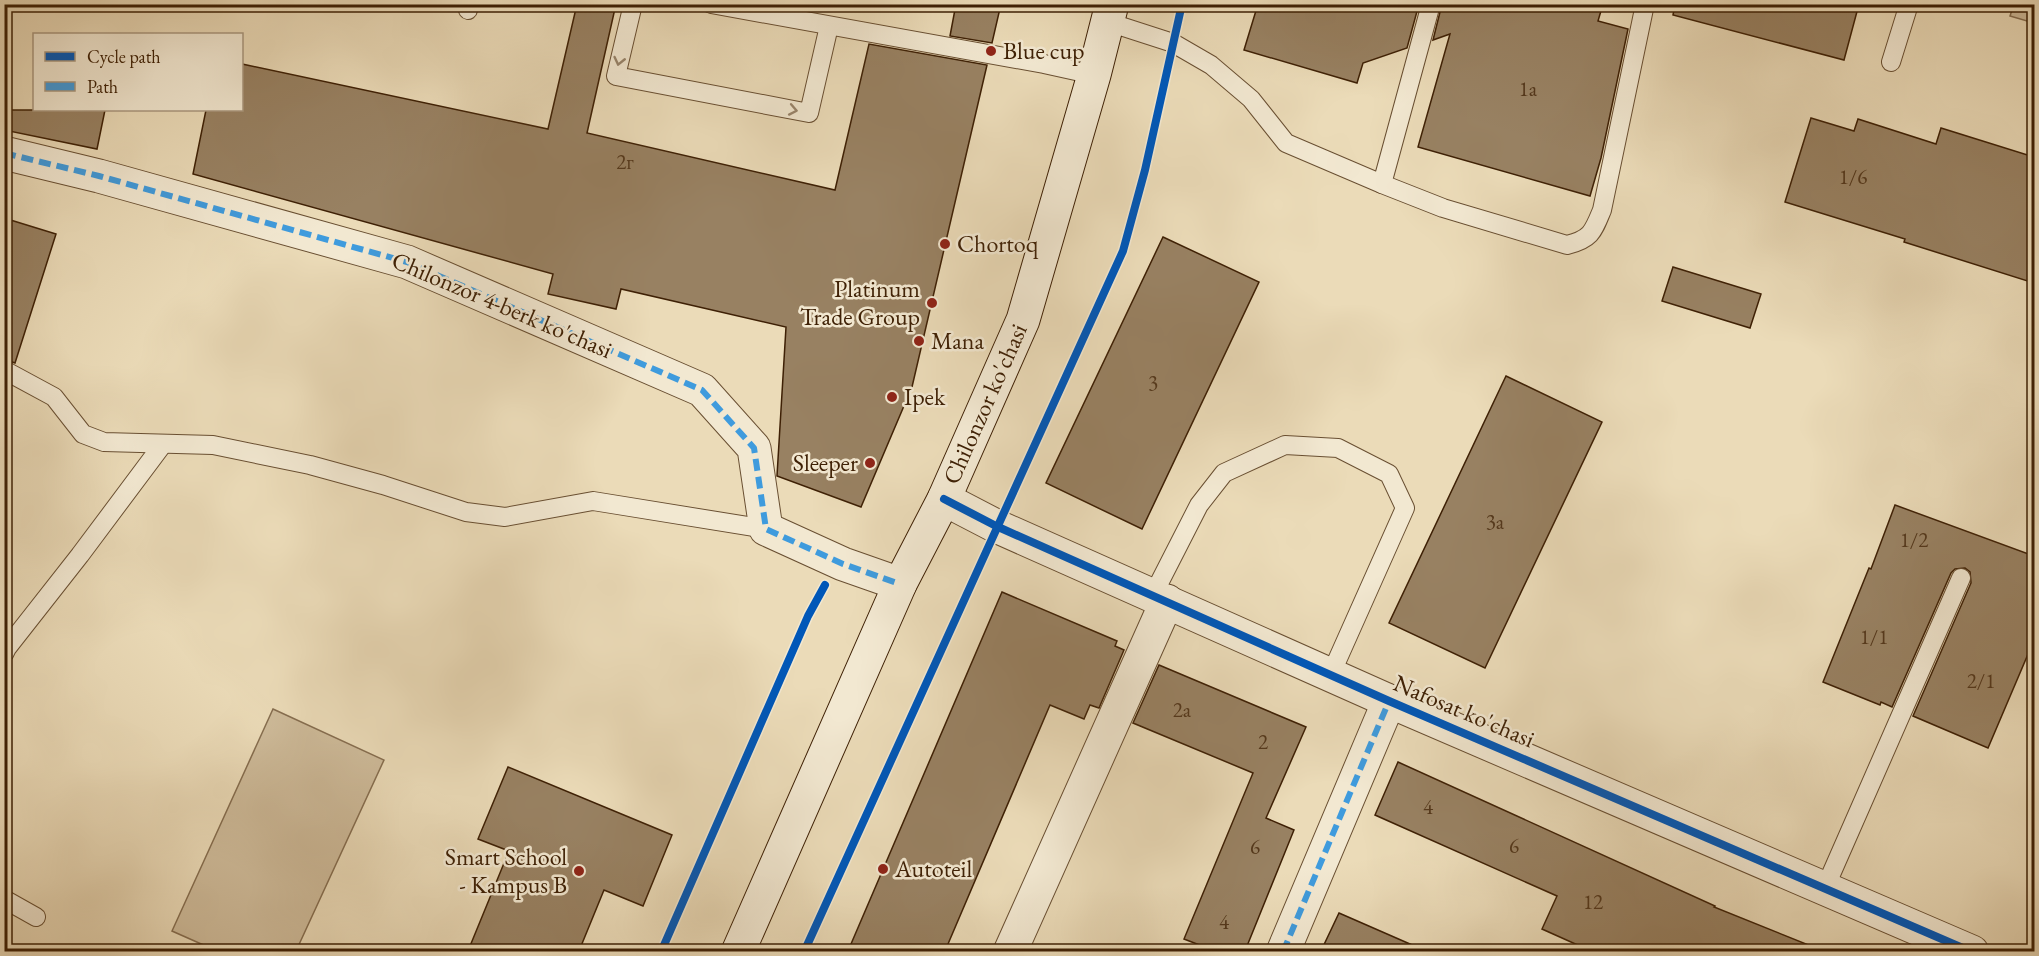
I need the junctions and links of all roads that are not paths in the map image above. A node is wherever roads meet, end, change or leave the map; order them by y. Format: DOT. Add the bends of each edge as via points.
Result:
graph roads {
  1 [pos="633,4"];
  2 [pos="711,4"];
  3 [pos="1431,4"];
  4 [pos="1645,4"];
  5 [pos="1909,4"];
  6 [pos="1110,13"];
  7 [pos="829,26"];
  8 [pos="1891,62"];
  9 [pos="1094,75"];
  10 [pos="4,153"];
  11 [pos="1382,184"];
  12 [pos="4,370"];
  13 [pos="163,444"];
  14 [pos="944,499"];
  15 [pos="766,529"];
  16 [pos="1961,578"];
  17 [pos="900,584"];
  18 [pos="1160,598"];
  19 [pos="4,654"];
  20 [pos="1331,674"];
  21 [pos="1389,701"];
  22 [pos="1825,888"];
  23 [pos="4,899"];
  24 [pos="36,917"];
  25 [pos="738,951"];
  26 [pos="1010,951"];
  27 [pos="1283,951"];
  28 [pos="1972,951"];
  1 -- 7 [label="lane, one-way" via="616,76 809,113"];
  2 -- 7 [label="lane"];
  3 -- 11 [label="lane"];
  4 -- 11 [label="lane" via="1602,210 1594,228 1582,241 1567,245 1443,208"];
  5 -- 8 [label="lane"];
  6 -- 9 [label="street, Chilonzor ko'chasi"];
  6 -- 11 [label="lane" via="1211,65 1251,99 1286,143"];
  7 -- 9 [label="lane"];
  9 -- 14 [label="street, Chilonzor ko'chasi" via="1023,320"];
  10 -- 15 [label="street, Chilonzor 4-berk ko'chasi" via="408,262 702,390 754,448"];
  12 -- 13 [label="lane" via="54,397 83,434 104,442"];
  13 -- 15 [label="lane" via="213,445 310,465 476,513 505,517 593,501"];
  13 -- 19 [label="lane"];
  14 -- 17 [label="street, Chilonzor ko'chasi"];
  14 -- 18 [label="street, Nafosat ko'chasi"];
  15 -- 17 [label="street" via="843,564"];
  16 -- 22 [label="lane"];
  17 -- 25 [label="street, Chilonzor ko'chasi"];
  18 -- 20 [label="street, Nafosat ko'chasi"];
  18 -- 20 [label="lane" via="1199,505 1224,473 1285,445 1338,448 1389,474 1406,508"];
  18 -- 26 [label="street"];
  20 -- 21 [label="street, Nafosat ko'chasi"];
  21 -- 22 [label="street, Nafosat ko'chasi"];
  21 -- 27 [label="street"];
  22 -- 28 [label="street, Nafosat ko'chasi"];
  23 -- 24 [label="lane"];
}
